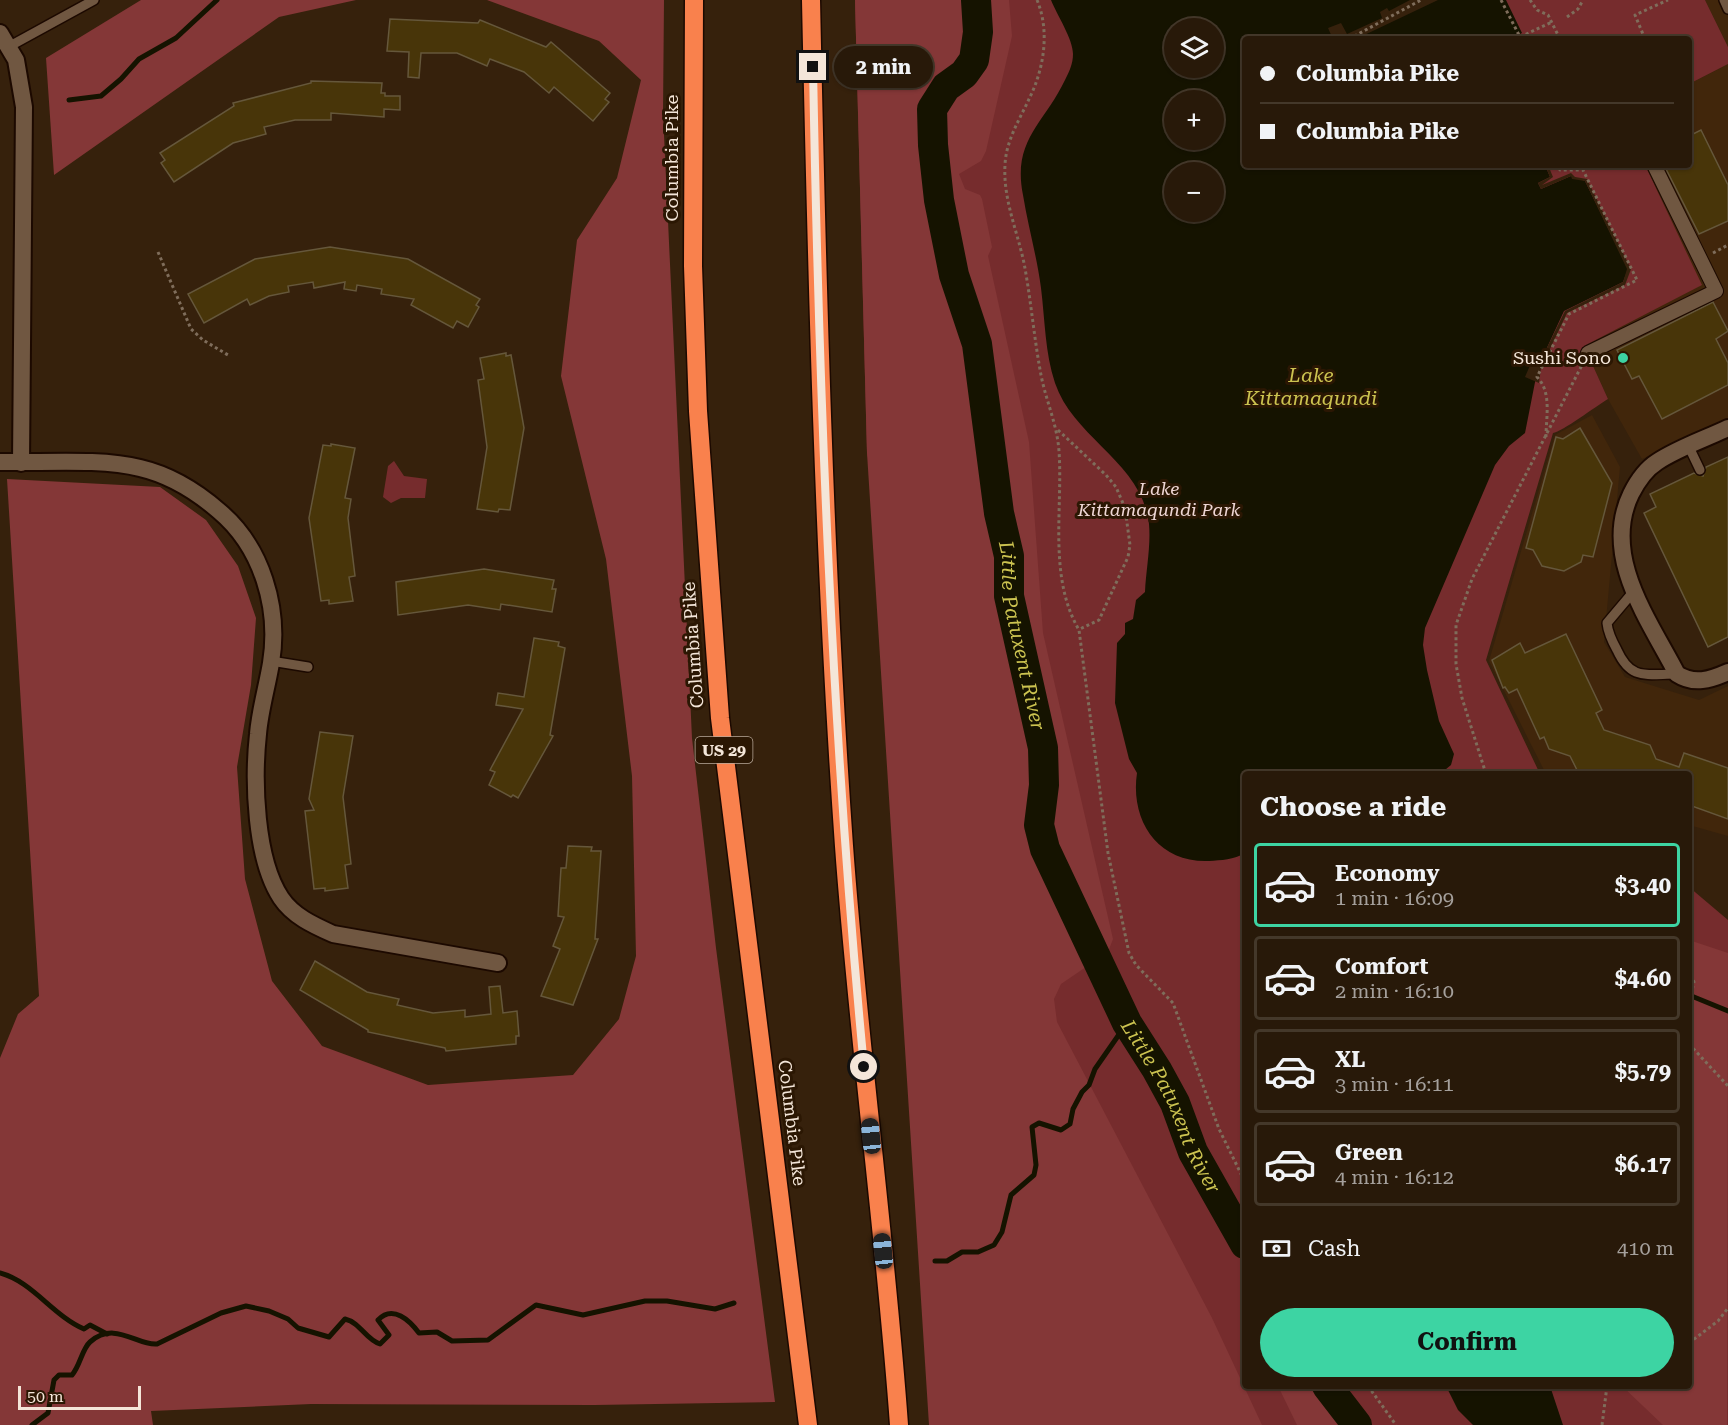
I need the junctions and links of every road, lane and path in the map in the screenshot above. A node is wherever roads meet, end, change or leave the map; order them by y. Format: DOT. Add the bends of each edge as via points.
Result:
graph roads {
  1 [pos="94,0"];
  2 [pos="694,0"];
  3 [pos="811,0"];
  4 [pos="1037,0"];
  5 [pos="1421,0"];
  6 [pos="1502,0"];
  7 [pos="1530,0"];
  8 [pos="1583,0"];
  9 [pos="1668,0"];
  10 [pos="1724,0"];
  11 [pos="1728,9"];
  12 [pos="1568,17"];
  13 [pos="1552,22"];
  14 [pos="1355,36"];
  15 [pos="1520,36"];
  16 [pos="1522,36"];
  17 [pos="1559,36"];
  18 [pos="1644,36"];
  19 [pos="5,39"];
  20 [pos="1559,168"];
  21 [pos="1655,168"];
  22 [pos="1583,170"];
  23 [pos="158,252"];
  24 [pos="1588,353"];
  25 [pos="228,355"];
  26 [pos="1728,428"];
  27 [pos="1056,429"];
  28 [pos="1546,439"];
  29 [pos="1689,447"];
  30 [pos="0,462"];
  31 [pos="21,463"];
  32 [pos="1700,470"];
  33 [pos="1634,591"];
  34 [pos="1079,630"];
  35 [pos="271,661"];
  36 [pos="308,667"];
  37 [pos="1728,672"];
  38 [pos="1677,674"];
  39 [pos="1485,771"];
  40 [pos="498,963"];
  41 [pos="1692,1047"];
  42 [pos="1728,1086"];
  43 [pos="1242,1176"];
  44 [pos="1728,1308"];
  45 [pos="1692,1341"];
  46 [pos="1370,1389"];
  47 [pos="1607,1389"];
  48 [pos="808,1425"];
  49 [pos="899,1425"];
  50 [pos="1396,1425"];
  51 [pos="1602,1425"];
  1 -- 19 [label="lane"];
  2 -- 48 [label="highway, Columbia Pike / US 29" via="697,400 720,718"];
  3 -- 49 [label="highway" via="824,505 834,700"];
  4 -- 27 [label="path" via="1043,21 1042,61 1010,140 1005,180 1023,262 1041,378"];
  5 -- 14 [label="path"];
  6 -- 15 [label="path"];
  7 -- 13 [label="path"];
  8 -- 12 [label="path"];
  9 -- 18 [label="path" via="1635,15"];
  10 -- 11 [label="lane"];
  13 -- 16 [label="path"];
  13 -- 17 [label="path"];
  19 -- 31 [label="street" via="22,83 24,107"];
  20 -- 22 [label="path"];
  21 -- 24 [label="street" via="1716,291"];
  22 -- 28 [label="path" via="1636,280 1569,314 1537,377 1547,392"];
  23 -- 25 [label="path" via="191,329"];
  24 -- 28 [label="path"];
  26 -- 29 [label="street"];
  27 -- 34 [label="path" via="1061,557 1069,608"];
  27 -- 34 [label="path" via="1116,487 1129,526 1125,567 1099,620"];
  28 -- 39 [label="path" via="1472,579 1456,625 1461,698"];
  29 -- 32 [label="lane"];
  29 -- 33 [label="street" via="1657,462 1639,481 1628,501 1622,546"];
  30 -- 31 [label="street"];
  31 -- 35 [label="street" via="138,467 161,474 208,501 243,534 261,569 273,618"];
  33 -- 38 [label="street"];
  33 -- 38 [label="lane" via="1607,623 1624,666 1639,675"];
  34 -- 43 [label="path" via="1108,853 1127,946 1136,965 1173,1003 1219,1129"];
  35 -- 36 [label="lane"];
  35 -- 40 [label="street" via="256,769 263,844 281,898 307,922 333,934"];
  37 -- 38 [label="street" via="1702,681 1687,680"];
  41 -- 42 [label="path"];
  44 -- 45 [label="path"];
  46 -- 50 [label="path"];
  47 -- 51 [label="path"];
}
